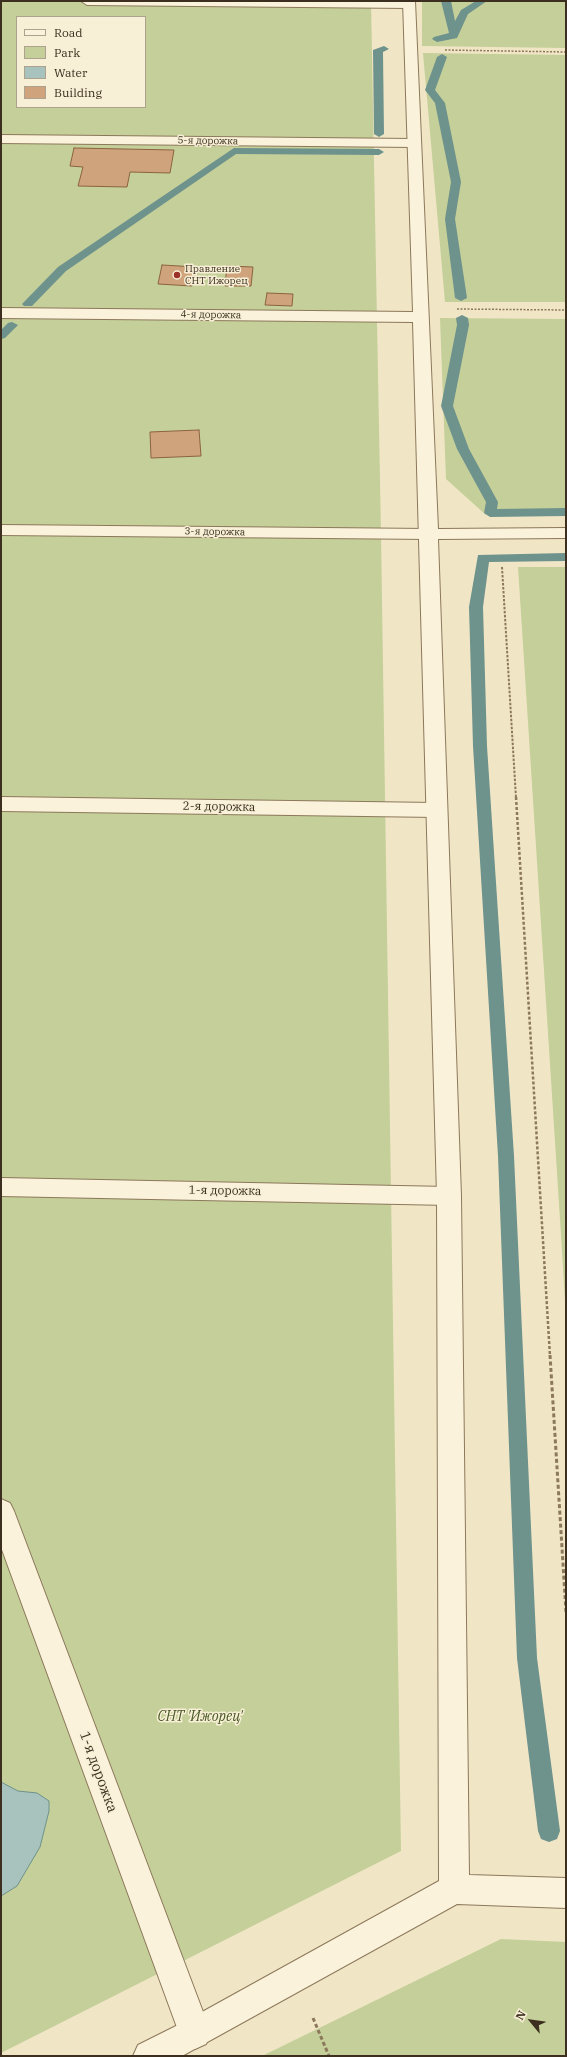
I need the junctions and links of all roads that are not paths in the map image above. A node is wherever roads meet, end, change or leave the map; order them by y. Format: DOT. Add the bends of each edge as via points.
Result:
graph roads {
  1 [pos="87,1"];
  2 [pos="409,2"];
  3 [pos="1,139"];
  4 [pos="414,143"];
  5 [pos="1,313"];
  6 [pos="420,317"];
  7 [pos="1,530"];
  8 [pos="566,533"];
  9 [pos="429,534"];
  10 [pos="1,804"];
  11 [pos="437,810"];
  12 [pos="1,1186"];
  13 [pos="449,1196"];
  14 [pos="1,1511"];
  15 [pos="454,1889"];
  16 [pos="566,1892"];
  17 [pos="195,2033"];
  18 [pos="149,2056"];
  1 -- 2 [label="street"];
  2 -- 4 [label="street"];
  3 -- 4 [label="street, 5-я дорожка"];
  4 -- 6 [label="street"];
  5 -- 6 [label="street, 4-я дорожка"];
  6 -- 9 [label="street"];
  7 -- 9 [label="street, 3-я дорожка"];
  8 -- 9 [label="street, 3-я дорожка"];
  9 -- 11 [label="street"];
  10 -- 11 [label="street, 2-я дорожка"];
  11 -- 13 [label="street"];
  12 -- 13 [label="street, 1-я дорожка"];
  13 -- 15 [label="street"];
  14 -- 17 [label="street, 1-я дорожка"];
  15 -- 16 [label="street"];
  15 -- 17 [label="street"];
  17 -- 18 [label="street"];
}
